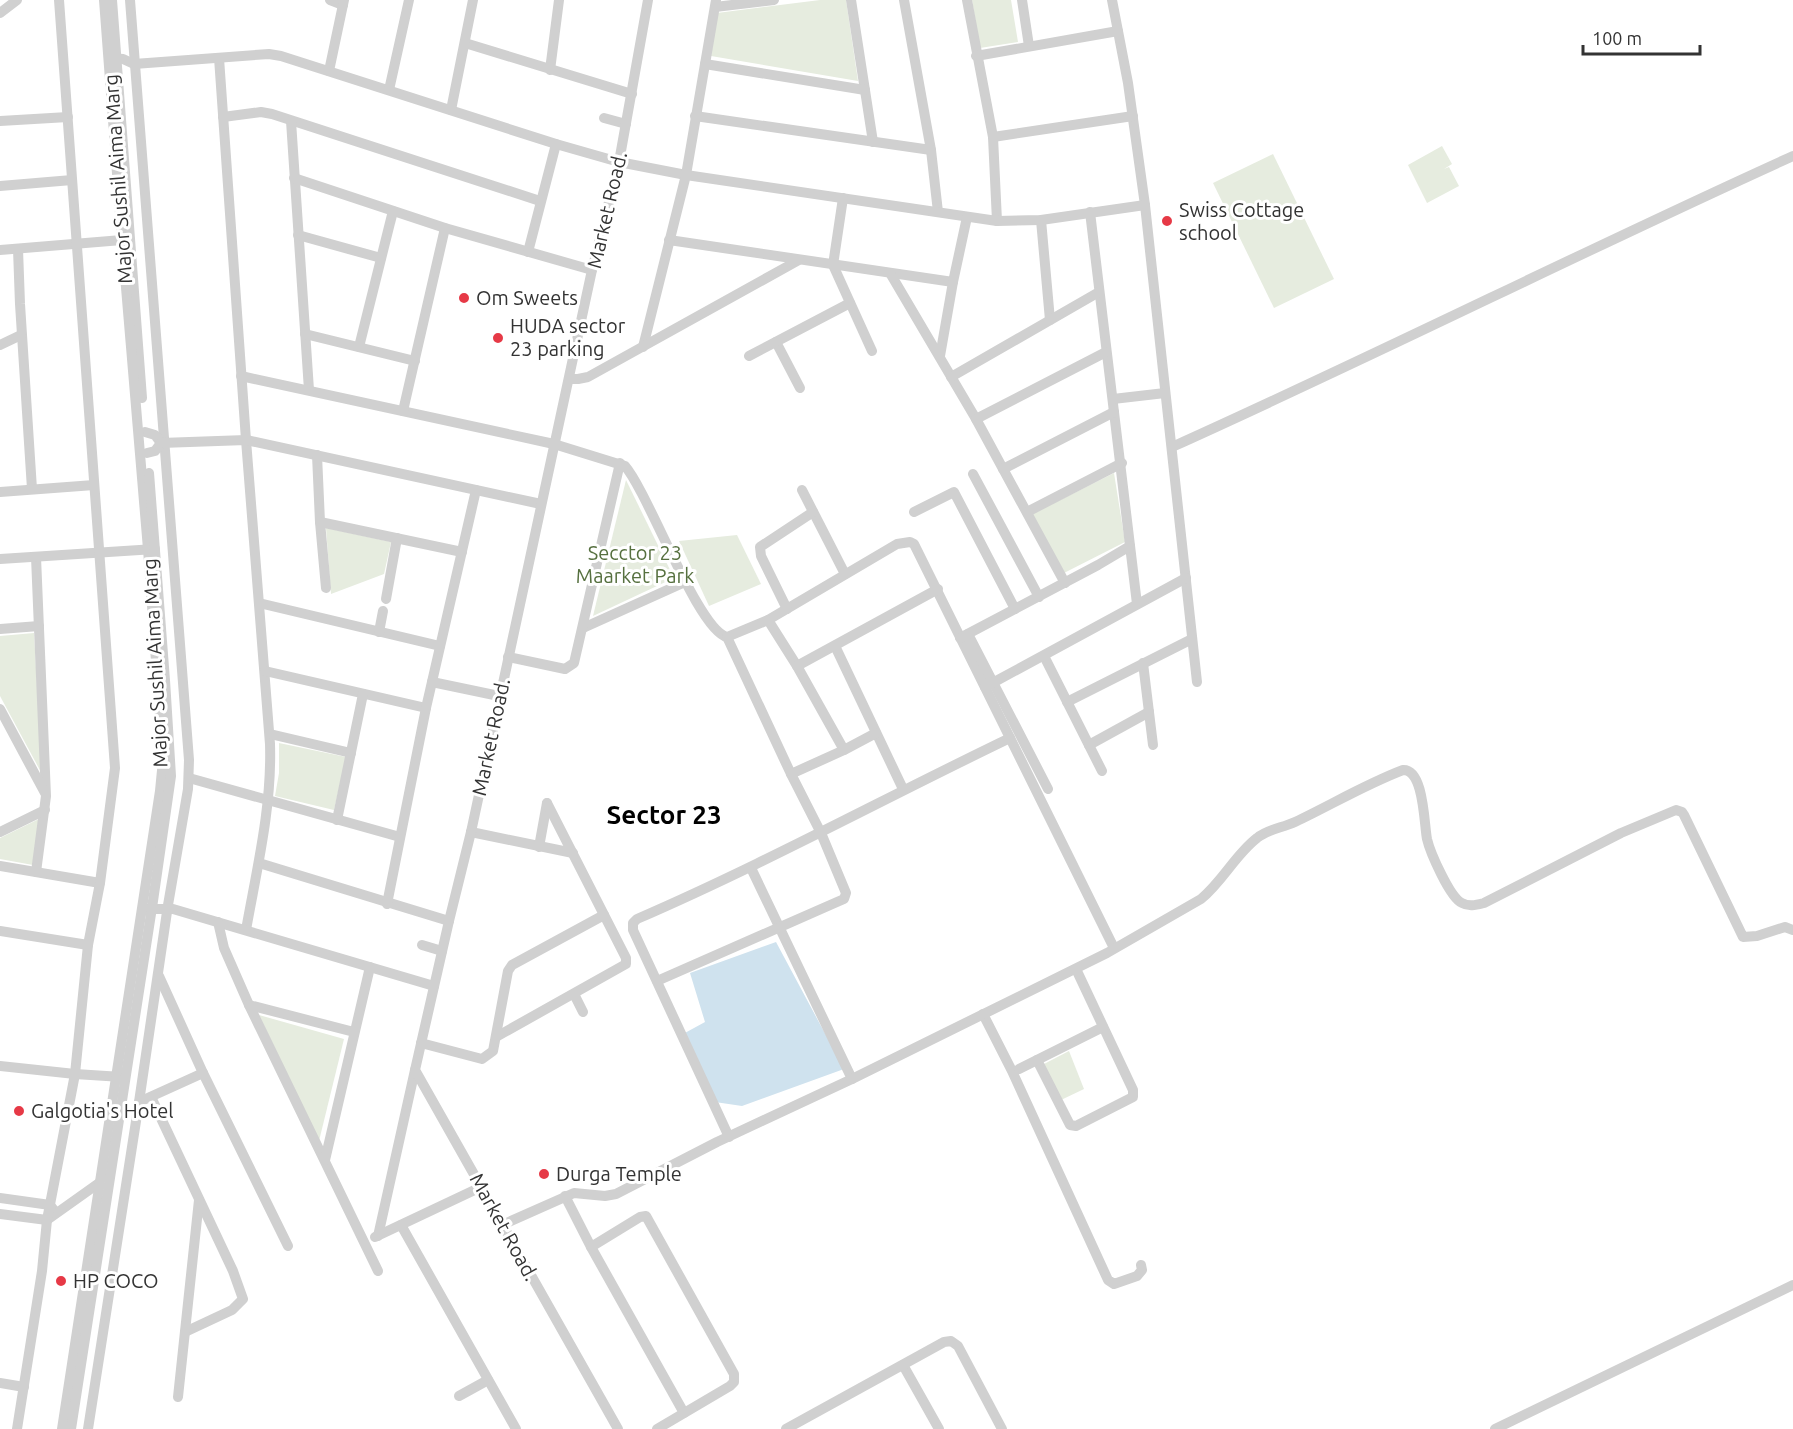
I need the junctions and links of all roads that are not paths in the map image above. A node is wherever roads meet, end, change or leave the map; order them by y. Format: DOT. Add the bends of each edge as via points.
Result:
graph roads {
  1 [pos="17,0"];
  2 [pos="59,0"];
  3 [pos="104,0"];
  4 [pos="112,0"];
  5 [pos="130,0"];
  6 [pos="330,0"];
  7 [pos="408,0"];
  8 [pos="473,0"];
  9 [pos="559,0"];
  10 [pos="648,0"];
  11 [pos="774,0"];
  12 [pos="851,0"];
  13 [pos="904,0"];
  14 [pos="967,0"];
  15 [pos="1022,0"];
  16 [pos="1112,0"];
  17 [pos="344,2"];
  18 [pos="715,4"];
  19 [pos="0,13"];
  20 [pos="1118,31"];
  21 [pos="465,43"];
  22 [pos="1029,46"];
  23 [pos="976,57"];
  24 [pos="112,58"];
  25 [pos="219,58"];
  26 [pos="133,64"];
  27 [pos="705,64"];
  28 [pos="550,70"];
  29 [pos="329,71"];
  30 [pos="114,74"];
  31 [pos="389,90"];
  32 [pos="865,90"];
  33 [pos="632,94"];
  34 [pos="451,110"];
  35 [pos="695,116"];
  36 [pos="1133,116"];
  37 [pos="68,117"];
  38 [pos="223,117"];
  39 [pos="604,118"];
  40 [pos="0,121"];
  41 [pos="291,121"];
  42 [pos="626,124"];
  43 [pos="993,137"];
  44 [pos="873,142"];
  45 [pos="556,144"];
  46 [pos="931,150"];
  47 [pos="1793,156"];
  48 [pos="619,162"];
  49 [pos="686,175"];
  50 [pos="294,178"];
  51 [pos="72,180"];
  52 [pos="0,186"];
  53 [pos="843,198"];
  54 [pos="540,201"];
  55 [pos="1145,205"];
  56 [pos="393,211"];
  57 [pos="938,212"];
  58 [pos="1090,212"];
  59 [pos="967,217"];
  60 [pos="1041,220"];
  61 [pos="998,221"];
  62 [pos="445,228"];
  63 [pos="298,235"];
  64 [pos="122,240"];
  65 [pos="669,240"];
  66 [pos="77,244"];
  67 [pos="18,249"];
  68 [pos="0,250"];
  69 [pos="528,252"];
  70 [pos="381,258"];
  71 [pos="799,260"];
  72 [pos="833,265"];
  73 [pos="592,270"];
  74 [pos="890,273"];
  75 [pos="952,282"];
  76 [pos="1099,292"];
  77 [pos="850,303"];
  78 [pos="1050,320"];
  79 [pos="305,334"];
  80 [pos="21,335"];
  81 [pos="776,342"];
  82 [pos="0,345"];
  83 [pos="359,347"];
  84 [pos="643,347"];
  85 [pos="872,351"];
  86 [pos="1106,352"];
  87 [pos="749,356"];
  88 [pos="940,356"];
  89 [pos="415,361"];
  90 [pos="241,376"];
  91 [pos="951,377"];
  92 [pos="569,379"];
  93 [pos="801,388"];
  94 [pos="309,390"];
  95 [pos="1165,393"];
  96 [pos="1113,399"];
  97 [pos="403,411"];
  98 [pos="1114,412"];
  99 [pos="976,419"];
  100 [pos="145,432"];
  101 [pos="246,440"];
  102 [pos="163,443"];
  103 [pos="555,444"];
  104 [pos="1172,447"];
  105 [pos="147,453"];
  106 [pos="317,455"];
  107 [pos="620,463"];
  108 [pos="1122,463"];
  109 [pos="1003,469"];
  110 [pos="973,474"];
  111 [pos="94,485"];
  112 [pos="32,489"];
  113 [pos="476,490"];
  114 [pos="802,490"];
  115 [pos="0,492"];
  116 [pos="542,504"];
  117 [pos="813,512"];
  118 [pos="914,512"];
  119 [pos="1027,513"];
  120 [pos="320,522"];
  121 [pos="397,538"];
  122 [pos="1130,546"];
  123 [pos="152,549"];
  124 [pos="462,552"];
  125 [pos="99,553"];
  126 [pos="36,557"];
  127 [pos="0,558"];
  128 [pos="845,574"];
  129 [pos="1186,578"];
  130 [pos="685,582"];
  131 [pos="1065,583"];
  132 [pos="326,588"];
  133 [pos="938,589"];
  134 [pos="1040,597"];
  135 [pos="386,599"];
  136 [pos="259,603"];
  137 [pos="1137,604"];
  138 [pos="787,609"];
  139 [pos="1015,609"];
  140 [pos="383,611"];
  141 [pos="768,620"];
  142 [pos="39,626"];
  143 [pos="583,628"];
  144 [pos="0,629"];
  145 [pos="379,632"];
  146 [pos="964,636"];
  147 [pos="727,637"];
  148 [pos="1192,639"];
  149 [pos="440,646"];
  150 [pos="835,646"];
  151 [pos="1044,656"];
  152 [pos="508,657"];
  153 [pos="1143,663"];
  154 [pos="797,666"];
  155 [pos="265,671"];
  156 [pos="432,682"];
  157 [pos="1197,682"];
  158 [pos="989,685"];
  159 [pos="363,693"];
  160 [pos="499,696"];
  161 [pos="1067,702"];
  162 [pos="426,708"];
  163 [pos="0,709"];
  164 [pos="1149,712"];
  165 [pos="270,734"];
  166 [pos="876,734"];
  167 [pos="1010,738"];
  168 [pos="1089,745"];
  169 [pos="1154,745"];
  170 [pos="844,750"];
  171 [pos="351,753"];
  172 [pos="1102,771"];
  173 [pos="791,774"];
  174 [pos="189,778"];
  175 [pos="903,789"];
  176 [pos="1048,789"];
  177 [pos="46,796"];
  178 [pos="268,801"];
  179 [pos="45,810"];
  180 [pos="337,820"];
  181 [pos="0,832"];
  182 [pos="471,832"];
  183 [pos="821,833"];
  184 [pos="400,837"];
  185 [pos="539,847"];
  186 [pos="573,853"];
  187 [pos="259,863"];
  188 [pos="0,866"];
  189 [pos="751,868"];
  190 [pos="36,872"];
  191 [pos="100,883"];
  192 [pos="148,904"];
  193 [pos="387,904"];
  194 [pos="170,908"];
  195 [pos="604,915"];
  196 [pos="448,921"];
  197 [pos="218,922"];
  198 [pos="781,928"];
  199 [pos="246,930"];
  200 [pos="1793,930"];
  201 [pos="0,931"];
  202 [pos="88,945"];
  203 [pos="422,945"];
  204 [pos="1114,948"];
  205 [pos="442,951"];
  206 [pos="370,967"];
  207 [pos="1076,969"];
  208 [pos="159,975"];
  209 [pos="657,981"];
  210 [pos="434,986"];
  211 [pos="574,994"];
  212 [pos="249,1005"];
  213 [pos="583,1012"];
  214 [pos="983,1014"];
  215 [pos="1103,1027"];
  216 [pos="354,1032"];
  217 [pos="496,1037"];
  218 [pos="421,1043"];
  219 [pos="1037,1060"];
  220 [pos="0,1066"];
  221 [pos="1019,1069"];
  222 [pos="415,1070"];
  223 [pos="203,1073"];
  224 [pos="75,1074"];
  225 [pos="122,1077"];
  226 [pos="852,1078"];
  227 [pos="151,1097"];
  228 [pos="138,1104"];
  229 [pos="120,1117"];
  230 [pos="729,1137"];
  231 [pos="325,1160"];
  232 [pos="99,1183"];
  233 [pos="481,1187"];
  234 [pos="565,1196"];
  235 [pos="0,1198"];
  236 [pos="199,1200"];
  237 [pos="53,1209"];
  238 [pos="0,1214"];
  239 [pos="47,1220"];
  240 [pos="400,1225"];
  241 [pos="502,1225"];
  242 [pos="378,1236"];
  243 [pos="364,1239"];
  244 [pos="288,1246"];
  245 [pos="591,1247"];
  246 [pos="1141,1265"];
  247 [pos="378,1271"];
  248 [pos="1793,1286"];
  249 [pos="185,1332"];
  250 [pos="903,1365"];
  251 [pos="488,1380"];
  252 [pos="0,1383"];
  253 [pos="24,1387"];
  254 [pos="178,1396"];
  255 [pos="459,1396"];
  256 [pos="684,1413"];
  257 [pos="17,1429"];
  258 [pos="62,1429"];
  259 [pos="71,1429"];
  260 [pos="88,1429"];
  261 [pos="515,1429"];
  262 [pos="618,1429"];
  263 [pos="657,1429"];
  264 [pos="786,1429"];
  265 [pos="937,1429"];
  266 [pos="1002,1429"];
  267 [pos="1495,1429"];
  1 -- 19 [label="street"];
  2 -- 37 [label="street"];
  3 -- 24 [label="street, Major Sushil Aima Marg"];
  4 -- 24 [label="street, Major Sushil Aima Marg"];
  5 -- 26 [label="street"];
  6 -- 17 [label="street"];
  7 -- 31 [label="street"];
  8 -- 21 [label="street"];
  9 -- 28 [label="street"];
  10 -- 33 [label="street, Market Road."];
  11 -- 18 [label="street"];
  12 -- 32 [label="street"];
  13 -- 46 [label="street"];
  14 -- 23 [label="street"];
  15 -- 22 [label="street"];
  16 -- 20 [label="street"];
  17 -- 29 [label="street"];
  18 -- 27 [label="street"];
  20 -- 22 [label="street"];
  20 -- 36 [label="street"];
  21 -- 28 [label="street"];
  21 -- 34 [label="street"];
  22 -- 23 [label="street"];
  23 -- 43 [label="street"];
  24 -- 26 [label="street"];
  24 -- 30 [label="street, Major Sushil Aima Marg"];
  25 -- 26 [label="street"];
  25 -- 29 [label="street" via="269,54"];
  25 -- 38 [label="street"];
  26 -- 30 [label="street"];
  26 -- 102 [label="street"];
  27 -- 32 [label="street"];
  27 -- 35 [label="street"];
  28 -- 33 [label="street"];
  29 -- 31 [label="street"];
  30 -- 64 [label="street, Major Sushil Aima Marg"];
  30 -- 100 [label="street, Major Sushil Aima Marg"];
  31 -- 34 [label="street"];
  32 -- 44 [label="street"];
  33 -- 42 [label="street, Market Road."];
  34 -- 45 [label="street"];
  35 -- 44 [label="street"];
  35 -- 49 [label="street"];
  36 -- 43 [label="street"];
  36 -- 55 [label="street"];
  37 -- 40 [label="street"];
  37 -- 51 [label="street"];
  38 -- 41 [label="street" via="261,112"];
  38 -- 90 [label="street"];
  39 -- 42 [label="street"];
  41 -- 50 [label="street"];
  41 -- 54 [label="street"];
  42 -- 48 [label="street, Market Road."];
  43 -- 61 [label="street"];
  44 -- 46 [label="street"];
  45 -- 48 [label="street"];
  45 -- 54 [label="street"];
  46 -- 57 [label="street"];
  47 -- 104 [label="street"];
  48 -- 49 [label="street"];
  48 -- 73 [label="street, Market Road."];
  49 -- 53 [label="street"];
  49 -- 65 [label="street"];
  50 -- 56 [label="street"];
  50 -- 63 [label="street"];
  51 -- 52 [label="street"];
  51 -- 66 [label="street"];
  53 -- 57 [label="street"];
  53 -- 72 [label="street"];
  54 -- 69 [label="street"];
  55 -- 58 [label="street"];
  55 -- 95 [label="street"];
  56 -- 62 [label="street"];
  56 -- 70 [label="street"];
  57 -- 59 [label="street"];
  58 -- 60 [label="street"];
  58 -- 76 [label="street"];
  59 -- 61 [label="street"];
  59 -- 75 [label="street"];
  60 -- 61 [label="street"];
  60 -- 78 [label="street"];
  62 -- 69 [label="street"];
  62 -- 89 [label="street"];
  63 -- 70 [label="street"];
  63 -- 79 [label="street"];
  64 -- 66 [label="street"];
  64 -- 123 [label="street, Major Sushil Aima Marg"];
  65 -- 71 [label="street"];
  65 -- 84 [label="street"];
  66 -- 67 [label="street"];
  66 -- 111 [label="street"];
  67 -- 68 [label="street"];
  67 -- 80 [label="street"];
  69 -- 73 [label="street"];
  70 -- 83 [label="street"];
  71 -- 72 [label="street"];
  71 -- 84 [label="street"];
  72 -- 74 [label="street"];
  72 -- 77 [label="street"];
  73 -- 92 [label="street, Market Road."];
  74 -- 75 [label="street"];
  74 -- 88 [label="street"];
  75 -- 88 [label="street"];
  76 -- 78 [label="street"];
  76 -- 86 [label="street"];
  77 -- 81 [label="street"];
  77 -- 85 [label="street"];
  78 -- 91 [label="street"];
  79 -- 83 [label="street"];
  79 -- 94 [label="street"];
  80 -- 82 [label="street"];
  80 -- 112 [label="street"];
  81 -- 87 [label="street"];
  81 -- 93 [label="street"];
  83 -- 89 [label="street"];
  84 -- 92 [label="street" via="588,376"];
  86 -- 96 [label="street"];
  86 -- 99 [label="street"];
  88 -- 91 [label="street"];
  89 -- 97 [label="street"];
  90 -- 94 [label="street"];
  90 -- 101 [label="street"];
  91 -- 99 [label="street"];
  92 -- 103 [label="street, Market Road."];
  94 -- 97 [label="street"];
  95 -- 96 [label="street"];
  95 -- 104 [label="street"];
  96 -- 98 [label="street"];
  97 -- 103 [label="street"];
  98 -- 108 [label="street"];
  98 -- 109 [label="street"];
  99 -- 109 [label="street"];
  100 -- 102 [label="street"];
  100 -- 105 [label="street, Major Sushil Aima Marg"];
  101 -- 102 [label="street"];
  101 -- 106 [label="street"];
  101 -- 136 [label="street"];
  102 -- 105 [label="street"];
  102 -- 174 [label="street"];
  103 -- 107 [label="street"];
  103 -- 116 [label="street, Market Road."];
  104 -- 129 [label="street"];
  105 -- 123 [label="street, Major Sushil Aima Marg"];
  106 -- 113 [label="street"];
  106 -- 120 [label="street"];
  107 -- 130 [label="street" via="629,470"];
  107 -- 143 [label="street"];
  108 -- 119 [label="street"];
  108 -- 122 [label="street"];
  109 -- 119 [label="street"];
  110 -- 134 [label="street"];
  111 -- 112 [label="street"];
  111 -- 125 [label="street"];
  112 -- 115 [label="street"];
  113 -- 116 [label="street"];
  113 -- 124 [label="street"];
  114 -- 117 [label="street"];
  116 -- 152 [label="street, Market Road."];
  117 -- 128 [label="street"];
  117 -- 138 [label="street" via="760,547"];
  118 -- 139 [label="street" via="954,492"];
  119 -- 131 [label="street"];
  120 -- 121 [label="street"];
  120 -- 132 [label="street"];
  121 -- 124 [label="street"];
  121 -- 135 [label="street"];
  122 -- 131 [label="street"];
  122 -- 137 [label="street"];
  123 -- 125 [label="street"];
  123 -- 192 [label="street, Major Sushil Aima Marg" via="162,760"];
  124 -- 149 [label="street"];
  125 -- 126 [label="street"];
  125 -- 191 [label="street" via="115,753"];
  126 -- 127 [label="street"];
  126 -- 142 [label="street"];
  128 -- 133 [label="street" via="897,544 910,542"];
  128 -- 138 [label="street"];
  129 -- 137 [label="street"];
  129 -- 148 [label="street"];
  130 -- 143 [label="street"];
  130 -- 147 [label="street" via="717,631"];
  131 -- 134 [label="street"];
  133 -- 146 [label="street"];
  133 -- 150 [label="street"];
  134 -- 139 [label="street"];
  136 -- 145 [label="street"];
  136 -- 155 [label="street"];
  137 -- 151 [label="street"];
  138 -- 141 [label="street"];
  139 -- 146 [label="street"];
  140 -- 145 [label="street"];
  141 -- 147 [label="street"];
  141 -- 154 [label="street"];
  142 -- 144 [label="street"];
  142 -- 177 [label="street"];
  143 -- 152 [label="street" via="574,663 565,669"];
  145 -- 149 [label="street"];
  146 -- 158 [label="street"];
  147 -- 173 [label="street"];
  148 -- 153 [label="street"];
  148 -- 157 [label="street"];
  149 -- 156 [label="street"];
  150 -- 154 [label="street"];
  150 -- 166 [label="street"];
  151 -- 158 [label="street"];
  151 -- 161 [label="street"];
  152 -- 160 [label="street, Market Road."];
  153 -- 161 [label="street"];
  153 -- 164 [label="street"];
  154 -- 170 [label="street"];
  155 -- 159 [label="street"];
  155 -- 165 [label="street"];
  156 -- 160 [label="street"];
  156 -- 162 [label="street"];
  158 -- 167 [label="street"];
  158 -- 176 [label="street"];
  159 -- 162 [label="street"];
  159 -- 171 [label="street"];
  160 -- 182 [label="street, Market Road."];
  161 -- 168 [label="street"];
  162 -- 184 [label="street"];
  163 -- 177 [label="street"];
  164 -- 168 [label="street"];
  164 -- 169 [label="street"];
  165 -- 171 [label="street"];
  165 -- 178 [label="street"];
  166 -- 170 [label="street"];
  166 -- 175 [label="street"];
  167 -- 175 [label="street"];
  167 -- 204 [label="street"];
  168 -- 172 [label="street"];
  170 -- 173 [label="street"];
  171 -- 180 [label="street"];
  173 -- 183 [label="street"];
  174 -- 178 [label="street"];
  174 -- 194 [label="street"];
  175 -- 183 [label="street"];
  177 -- 179 [label="street"];
  178 -- 180 [label="street"];
  178 -- 187 [label="street"];
  179 -- 181 [label="street"];
  179 -- 190 [label="street"];
  180 -- 184 [label="street"];
  182 -- 185 [label="street"];
  182 -- 196 [label="street, Market Road."];
  183 -- 189 [label="street"];
  183 -- 198 [label="street" via="846,893 844,899"];
  184 -- 193 [label="street"];
  185 -- 186 [label="street"];
  185 -- 186 [label="street" via="548,800"];
  186 -- 195 [label="street"];
  187 -- 193 [label="street"];
  187 -- 199 [label="street"];
  188 -- 190 [label="street"];
  189 -- 198 [label="street"];
  189 -- 209 [label="street" via="637,919 633,930"];
  190 -- 191 [label="street"];
  191 -- 202 [label="street"];
  192 -- 194 [label="street"];
  192 -- 225 [label="street, Major Sushil Aima Marg"];
  193 -- 196 [label="street"];
  194 -- 197 [label="street"];
  194 -- 208 [label="street"];
  195 -- 211 [label="street" via="626,964"];
  195 -- 217 [label="street" via="512,965"];
  196 -- 205 [label="street, Market Road."];
  197 -- 199 [label="street"];
  197 -- 212 [label="street" via="224,948"];
  198 -- 209 [label="street"];
  198 -- 226 [label="street"];
  199 -- 206 [label="street"];
  200 -- 204 [label="street" via="1784,927 1746,938 1741,935 1684,815 1676,810 1584,851 1484,903 1466,905 1452,894 1429,846 1419,790 1407,769 1268,831 1236,859 1213,890"];
  201 -- 202 [label="street"];
  202 -- 224 [label="street"];
  203 -- 205 [label="street"];
  204 -- 207 [label="street"];
  205 -- 210 [label="street, Market Road."];
  206 -- 210 [label="street"];
  206 -- 216 [label="street"];
  207 -- 214 [label="street"];
  207 -- 215 [label="street"];
  208 -- 223 [label="street"];
  208 -- 228 [label="street"];
  209 -- 230 [label="street"];
  210 -- 218 [label="street, Market Road."];
  211 -- 213 [label="street"];
  211 -- 217 [label="street"];
  212 -- 216 [label="street"];
  212 -- 231 [label="street"];
  214 -- 226 [label="street"];
  214 -- 246 [label="street" via="1108,1280 1114,1284 1137,1276"];
  215 -- 219 [label="street"];
  215 -- 219 [label="street" via="1133,1090 1131,1100 1076,1126 1070,1125"];
  216 -- 231 [label="street"];
  217 -- 218 [label="street" via="490,1055 482,1059"];
  218 -- 222 [label="street, Market Road."];
  219 -- 221 [label="street"];
  220 -- 224 [label="street"];
  222 -- 233 [label="street, Market Road."];
  222 -- 242 [label="street"];
  223 -- 227 [label="street"];
  223 -- 244 [label="street"];
  224 -- 225 [label="street"];
  224 -- 237 [label="street"];
  225 -- 229 [label="street, Major Sushil Aima Marg"];
  225 -- 232 [label="street, Major Sushil Aima Marg"];
  226 -- 230 [label="street"];
  227 -- 228 [label="street"];
  227 -- 236 [label="street"];
  228 -- 229 [label="street"];
  228 -- 260 [label="street"];
  229 -- 259 [label="street, Major Sushil Aima Marg"];
  230 -- 234 [label="street" via="610,1196 580,1192"];
  231 -- 243 [label="street"];
  232 -- 237 [label="street"];
  232 -- 258 [label="street, Major Sushil Aima Marg"];
  233 -- 240 [label="street"];
  233 -- 241 [label="street, Market Road."];
  234 -- 241 [label="street"];
  234 -- 245 [label="street"];
  235 -- 237 [label="street"];
  236 -- 249 [label="street"];
  236 -- 249 [label="street" via="243,1299 232,1310"];
  237 -- 239 [label="street"];
  238 -- 239 [label="street"];
  239 -- 253 [label="street"];
  240 -- 242 [label="street"];
  240 -- 251 [label="street"];
  241 -- 262 [label="street, Market Road."];
  242 -- 243 [label="street"];
  243 -- 247 [label="street"];
  245 -- 256 [label="street"];
  245 -- 256 [label="street" via="644,1215 649,1219 735,1378 730,1386"];
  248 -- 267 [label="street"];
  249 -- 254 [label="street"];
  250 -- 264 [label="street"];
  250 -- 265 [label="street"];
  250 -- 266 [label="street" via="944,1342 955,1342"];
  251 -- 255 [label="street"];
  251 -- 261 [label="street"];
  252 -- 253 [label="street"];
  253 -- 257 [label="street"];
  256 -- 263 [label="street"];
}
